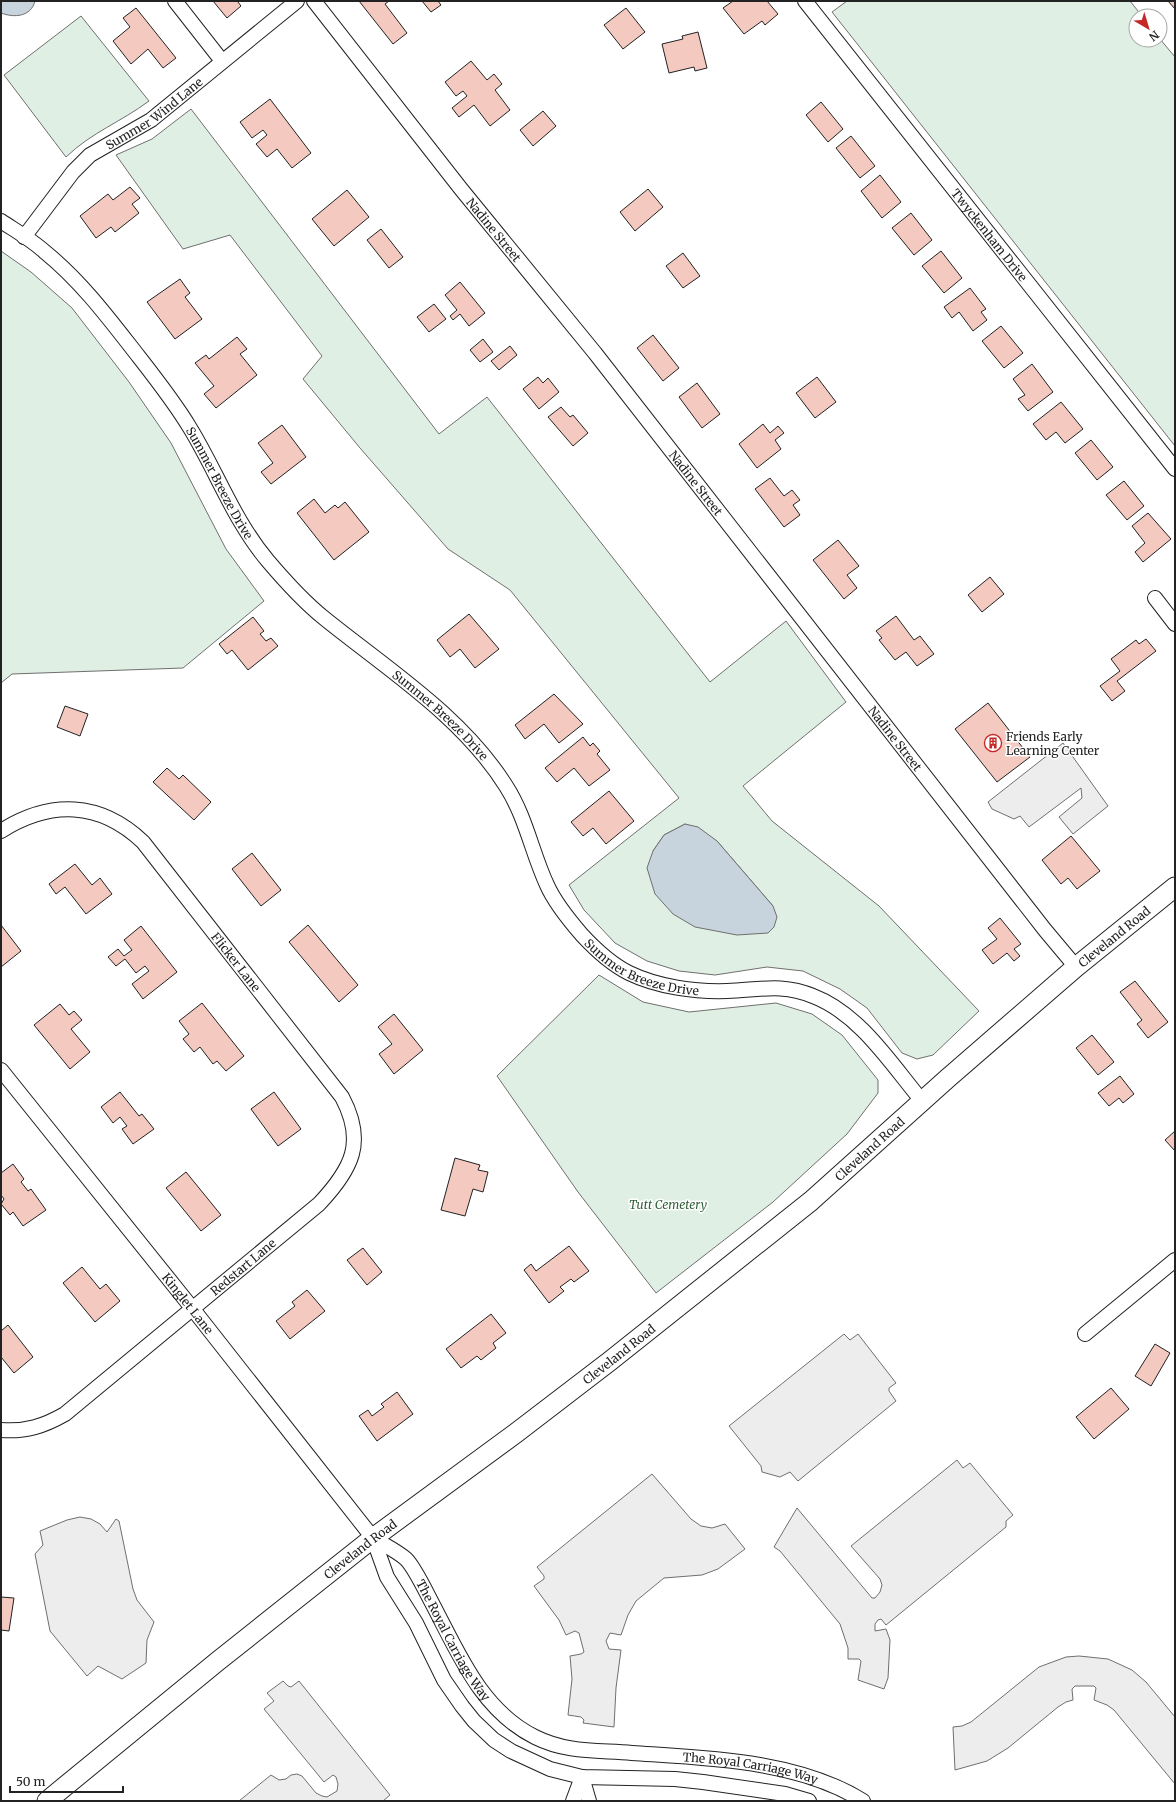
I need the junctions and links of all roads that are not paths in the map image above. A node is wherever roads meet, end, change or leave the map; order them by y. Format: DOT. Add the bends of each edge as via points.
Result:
graph roads {
  1 [pos="175,1"];
  2 [pos="297,1"];
  3 [pos="314,1"];
  4 [pos="805,1"];
  5 [pos="222,61"];
  6 [pos="1,221"];
  7 [pos="24,237"];
  8 [pos="1175,469"];
  9 [pos="1155,598"];
  10 [pos="1175,624"];
  11 [pos="1,831"];
  12 [pos="1175,887"];
  13 [pos="1076,967"];
  14 [pos="1,1070"];
  15 [pos="923,1102"];
  16 [pos="353,1148"];
  17 [pos="1175,1260"];
  18 [pos="192,1308"];
  19 [pos="1085,1334"];
  20 [pos="8,1430"];
  21 [pos="373,1538"];
  22 [pos="582,1776"];
  23 [pos="47,1801"];
  24 [pos="574,1801"];
  25 [pos="590,1801"];
  26 [pos="809,1801"];
  27 [pos="863,1801"];
  1 -- 5 [label="street"];
  2 -- 5 [label="street, Summer Wind Lane"];
  3 -- 13 [label="street, Nadine Street" via="461,189 600,360"];
  4 -- 8 [label="street, Twyckenham Drive"];
  5 -- 7 [label="street, Summer Wind Lane" via="151,120 90,155 73,172"];
  6 -- 7 [label="street, Summer Breeze Drive"];
  7 -- 15 [label="street, Summer Breeze Drive" via="64,268 94,300 171,398 206,456 233,509 265,559 322,616 428,699 488,761 522,815 548,886 575,927 600,953 628,972 658,983 688,989 726,991 791,988 816,997 840,1010 860,1027"];
  9 -- 10 [label="street"];
  11 -- 16 [label="street, Flicker Lane" via="33,814 78,809 120,823 143,842 342,1097 352,1120 355,1134"];
  12 -- 13 [label="main road, Cleveland Road"];
  13 -- 15 [label="main road, Cleveland Road"];
  14 -- 18 [label="street, Kinglet Lane"];
  15 -- 21 [label="main road, Cleveland Road" via="811,1201 714,1280 523,1428"];
  16 -- 18 [label="street, Redstart Lane" via="344,1173 319,1204"];
  17 -- 19 [label="street"];
  18 -- 20 [label="street, Redstart Lane" via="65,1414 48,1424 32,1429"];
  18 -- 21 [label="street, Kinglet Lane"];
  21 -- 22 [label="street, The Royal Carriage Way" via="387,1577 416,1623 444,1680 474,1721 494,1740 511,1751 550,1769"];
  21 -- 23 [label="main road, Cleveland Road"];
  21 -- 27 [label="street, The Royal Carriage Way" via="406,1560 468,1671 491,1704 533,1736 553,1746 575,1750 688,1756 792,1771 836,1786"];
  22 -- 24 [label="street"];
  22 -- 25 [label="street"];
  22 -- 26 [label="street, The Royal Carriage Way" via="703,1782 785,1794"];
}
